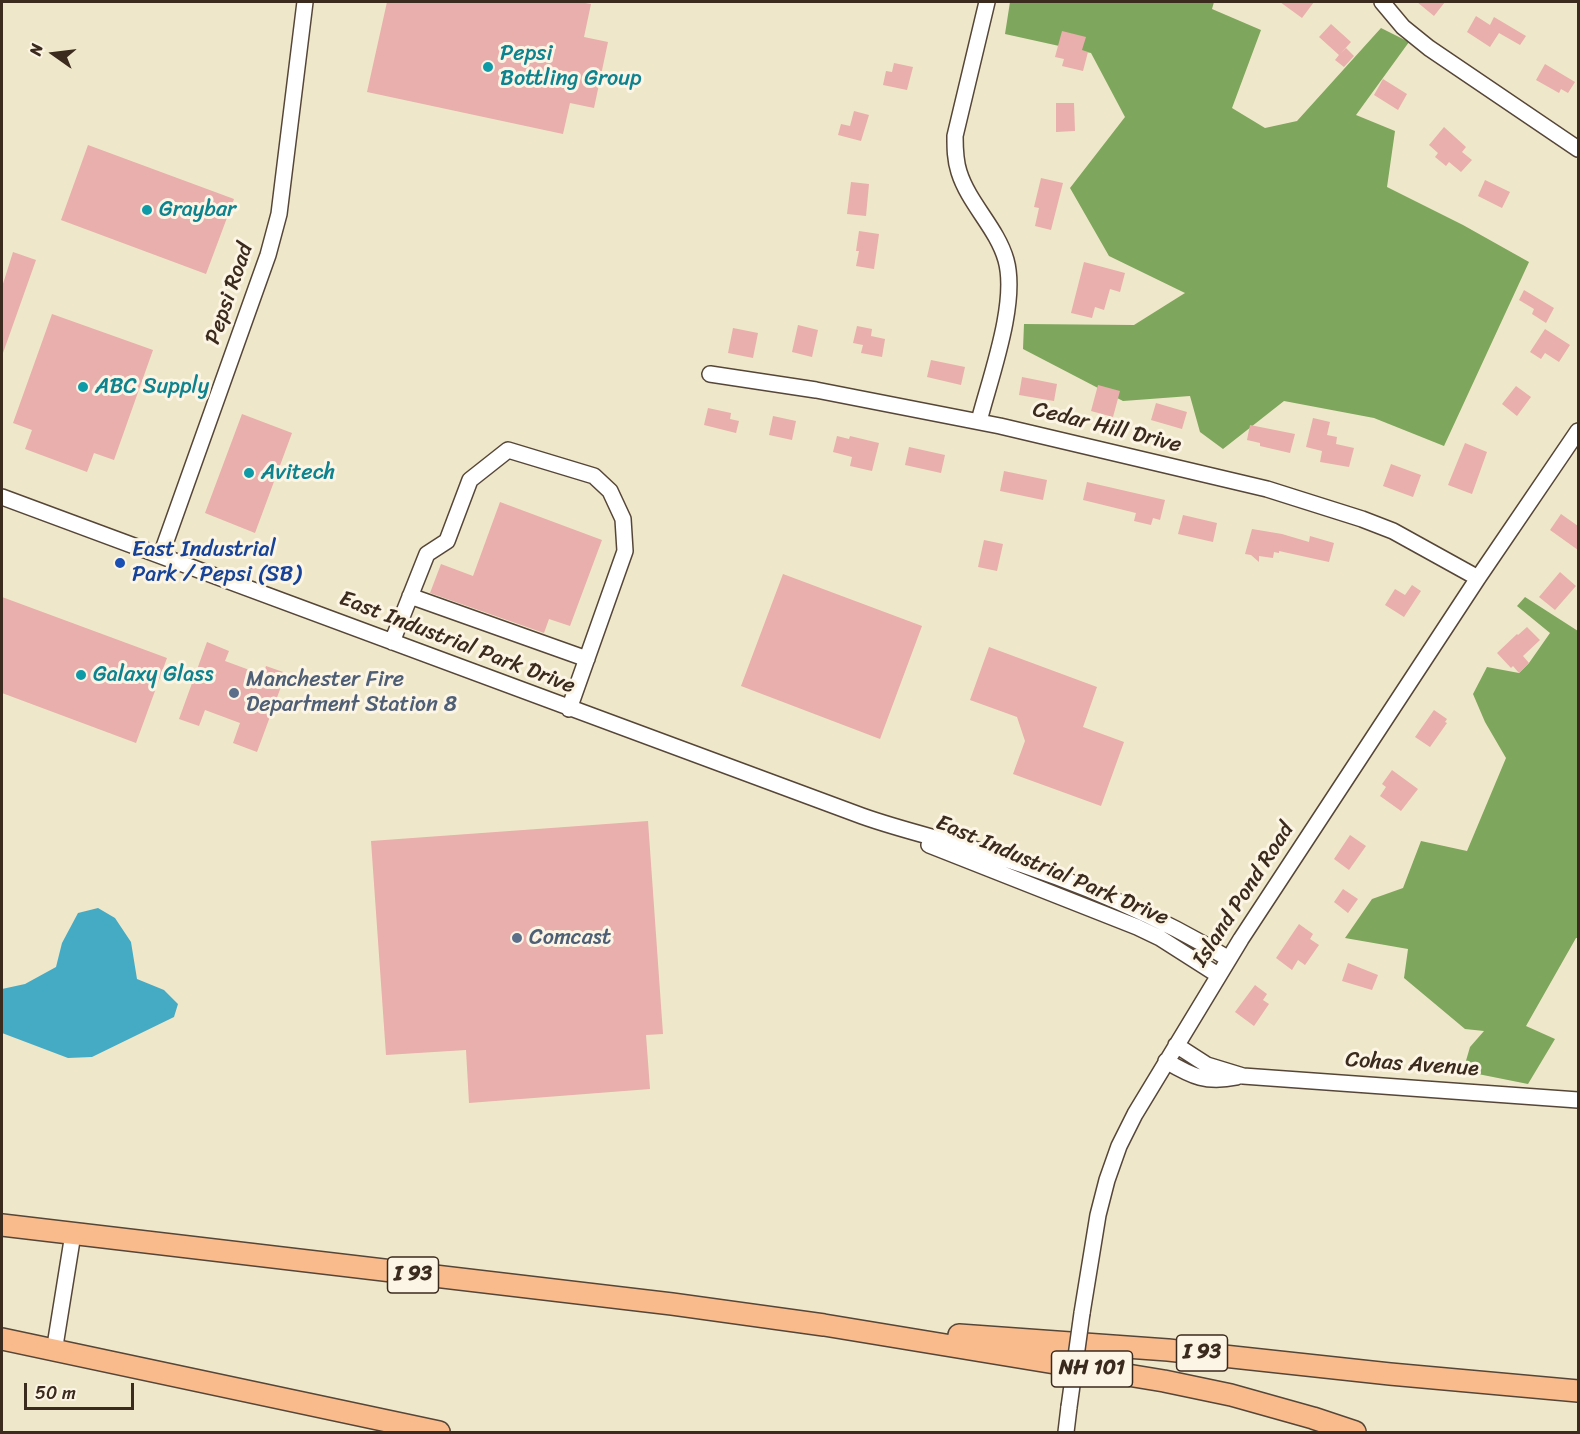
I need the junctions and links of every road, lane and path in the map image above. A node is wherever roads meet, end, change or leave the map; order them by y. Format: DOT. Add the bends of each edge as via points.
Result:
graph roads {
  1 [pos="304,2"];
  2 [pos="987,2"];
  3 [pos="1382,2"];
  4 [pos="1578,149"];
  5 [pos="710,374"];
  6 [pos="979,421"];
  7 [pos="1578,431"];
  8 [pos="2,497"];
  9 [pos="161,555"];
  10 [pos="1478,578"];
  11 [pos="410,596"];
  12 [pos="392,642"];
  13 [pos="586,659"];
  14 [pos="569,709"];
  15 [pos="897,829"];
  16 [pos="1229,959"];
  17 [pos="1218,975"];
  18 [pos="1176,1045"];
  19 [pos="1166,1061"];
  20 [pos="1243,1076"];
  21 [pos="1578,1100"];
  22 [pos="2,1225"];
  23 [pos="73,1234"];
  24 [pos="824,1325"];
  25 [pos="2,1339"];
  26 [pos="54,1352"];
  27 [pos="1578,1391"];
  28 [pos="439,1432"];
  29 [pos="1066,1432"];
  30 [pos="1355,1432"];
  1 -- 9 [label="street, Pepsi Road" via="279,214 268,255"];
  2 -- 6 [label="street" via="955,136 958,170 964,186 1000,245 1009,278 1007,311"];
  3 -- 4 [label="street" via="1403,27 1429,48"];
  5 -- 6 [label="street, Cedar Hill Drive"];
  6 -- 10 [label="street, Cedar Hill Drive" via="1267,489 1393,531"];
  7 -- 10 [label="street, Island Pond Road"];
  8 -- 9 [label="street, East Industrial Park Drive"];
  9 -- 12 [label="street, East Industrial Park Drive"];
  10 -- 16 [label="street, Island Pond Road"];
  11 -- 12 [label="street"];
  11 -- 13 [label="street"];
  11 -- 13 [label="street" via="427,554 447,541 470,480 508,450 594,476 610,491 623,519 625,551"];
  12 -- 14 [label="street, East Industrial Park Drive"];
  13 -- 14 [label="street"];
  14 -- 15 [label="street, East Industrial Park Drive"];
  15 -- 16 [label="street, East Industrial Park Drive" via="988,854 1085,888 1160,920"];
  15 -- 17 [label="street, East Industrial Park Drive" via="1137,927"];
  16 -- 17 [label="street, Island Pond Road"];
  17 -- 18 [label="street, Island Pond Road"];
  18 -- 19 [label="street, Island Pond Road"];
  18 -- 20 [label="street, Cohas Avenue" via="1207,1065"];
  19 -- 20 [label="street, Cohas Avenue" via="1209,1080"];
  19 -- 29 [label="street, Island Pond Road, bridge" via="1119,1146 1107,1180 1082,1313"];
  20 -- 21 [label="street, Cohas Avenue"];
  22 -- 23 [label="highway, I 93"];
  23 -- 24 [label="highway, I 93"];
  23 -- 26 [label="street"];
  24 -- 27 [label="highway, I 93" via="1168,1350"];
  24 -- 30 [label="highway, NH 101" via="1164,1381 1231,1395"];
  25 -- 26 [label="highway"];
  26 -- 28 [label="highway"];
}
